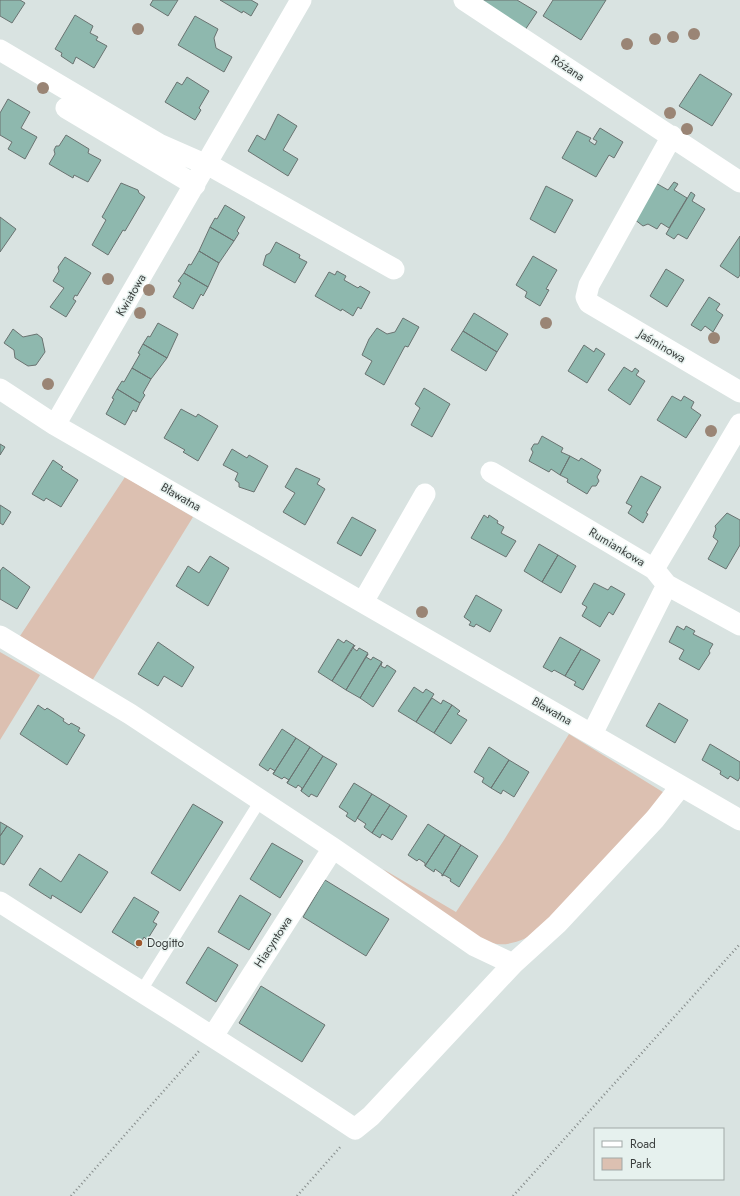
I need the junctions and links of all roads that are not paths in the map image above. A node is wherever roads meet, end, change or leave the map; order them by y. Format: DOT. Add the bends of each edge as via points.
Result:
graph roads {
  1 [pos="300,0"];
  2 [pos="464,0"];
  3 [pos="0,50"];
  4 [pos="66,108"];
  5 [pos="672,136"];
  6 [pos="206,164"];
  7 [pos="740,182"];
  8 [pos="195,185"];
  9 [pos="394,269"];
  10 [pos="0,389"];
  11 [pos="740,392"];
  12 [pos="740,424"];
  13 [pos="55,425"];
  14 [pos="491,472"];
  15 [pos="425,494"];
  16 [pos="654,569"];
  17 [pos="667,585"];
  18 [pos="363,602"];
  19 [pos="740,625"];
  20 [pos="0,636"];
  21 [pos="592,734"];
  22 [pos="681,786"];
  23 [pos="260,801"];
  24 [pos="740,820"];
  25 [pos="333,848"];
  26 [pos="0,902"];
  27 [pos="513,964"];
  28 [pos="140,992"];
  29 [pos="213,1036"];
  1 -- 6 [label="street, Kwiatowa"];
  2 -- 5 [label="street, Różana"];
  3 -- 6 [label="street" via="159,144"];
  4 -- 8 [label="street"];
  5 -- 7 [label="street, Różana"];
  5 -- 11 [label="street, Jaśminowa" via="589,285 586,297 589,303"];
  6 -- 8 [label="street, Kwiatowa"];
  6 -- 9 [label="street"];
  8 -- 13 [label="street, Kwiatowa"];
  10 -- 13 [label="street, Bławatna"];
  12 -- 16 [label="street"];
  13 -- 18 [label="street, Bławatna"];
  14 -- 16 [label="street, Rumiankowa"];
  15 -- 18 [label="street"];
  16 -- 17 [label="street, Rumiankowa"];
  17 -- 19 [label="street, Rumiankowa"];
  17 -- 21 [label="street"];
  18 -- 21 [label="street, Bławatna"];
  20 -- 23 [label="street" via="130,714"];
  21 -- 22 [label="street, Bławatna"];
  22 -- 24 [label="street, Bławatna"];
  22 -- 27 [label="street" via="655,819 557,924"];
  23 -- 25 [label="street"];
  23 -- 28 [label="lane"];
  25 -- 27 [label="street" via="475,946"];
  25 -- 29 [label="street, Hiacyntowa"];
  26 -- 28 [label="street"];
  27 -- 29 [label="street" via="371,1116 355,1129"];
  28 -- 29 [label="street"];
}
